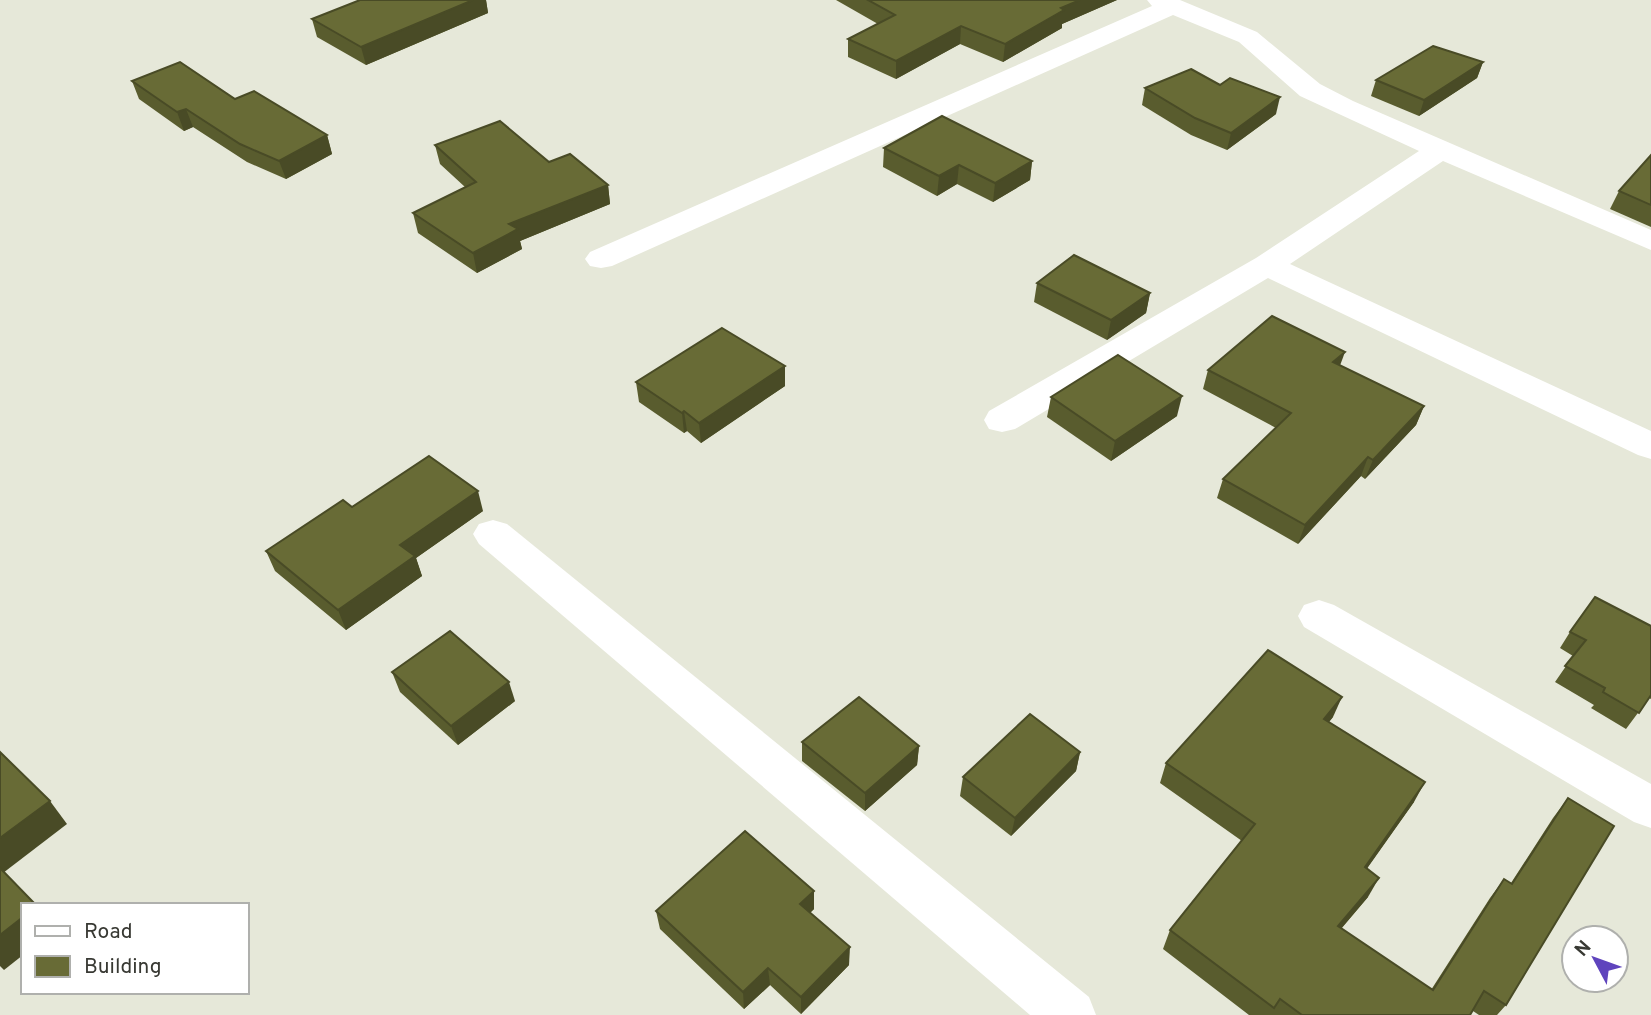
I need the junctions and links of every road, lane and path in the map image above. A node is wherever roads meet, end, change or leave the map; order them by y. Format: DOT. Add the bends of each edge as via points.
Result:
graph roads {
  1 [pos="1166,3"];
  2 [pos="1441,149"];
  3 [pos="1651,241"];
  4 [pos="601,259"];
  5 [pos="1267,265"];
  6 [pos="1002,419"];
  7 [pos="1651,446"];
  8 [pos="493,534"];
  9 [pos="1319,616"];
  10 [pos="1651,808"];
  11 [pos="1070,1015"];
  1 -- 2 [label="street" via="1253,40 1310,90"];
  1 -- 4 [label="street"];
  2 -- 3 [label="street"];
  2 -- 5 [label="street"];
  5 -- 6 [label="street"];
  5 -- 7 [label="street"];
  8 -- 11 [label="street"];
  9 -- 10 [label="street"];
}
